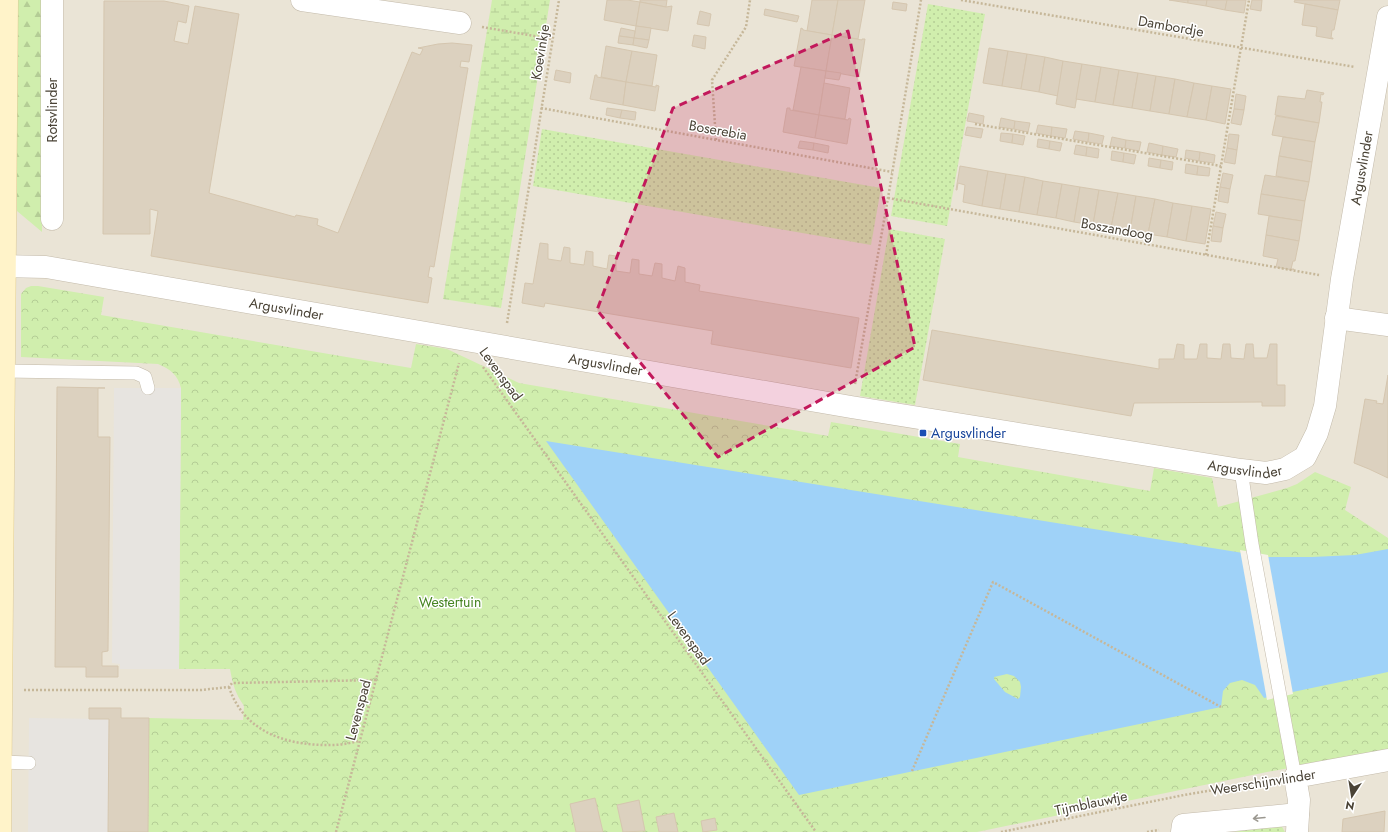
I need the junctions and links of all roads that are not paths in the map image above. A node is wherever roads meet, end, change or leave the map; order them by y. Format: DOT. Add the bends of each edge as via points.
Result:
graph roads {
  1 [pos="7,0"];
  2 [pos="52,0"];
  3 [pos="302,0"];
  4 [pos="1388,17"];
  5 [pos="460,23"];
  6 [pos="52,219"];
  7 [pos="2,266"];
  8 [pos="1336,318"];
  9 [pos="1388,325"];
  10 [pos="4,371"];
  11 [pos="148,388"];
  12 [pos="1241,470"];
  13 [pos="1388,760"];
  14 [pos="1,762"];
  15 [pos="29,763"];
  16 [pos="1295,776"];
  17 [pos="1298,823"];
  18 [pos="0,832"];
  19 [pos="1182,832"];
  1 -- 7 [label="street"];
  2 -- 6 [label="street, Rotsvlinder"];
  3 -- 5 [label="street"];
  4 -- 8 [label="street, Argusvlinder"];
  7 -- 10 [label="street"];
  7 -- 12 [label="street, Argusvlinder" via="46,267 851,407"];
  8 -- 9 [label="street"];
  8 -- 12 [label="street, Argusvlinder" via="1325,406 1317,433 1304,457 1284,469 1266,473"];
  10 -- 11 [label="lane" via="136,373 145,377"];
  10 -- 14 [label="street"];
  12 -- 16 [label="lane" via="1252,544"];
  13 -- 16 [label="street, Weerschijnvlinder"];
  14 -- 15 [label="lane"];
  14 -- 18 [label="street"];
  16 -- 17 [label="street" via="1299,800"];
  17 -- 19 [label="street, one-way" via="1183,825"];
}
